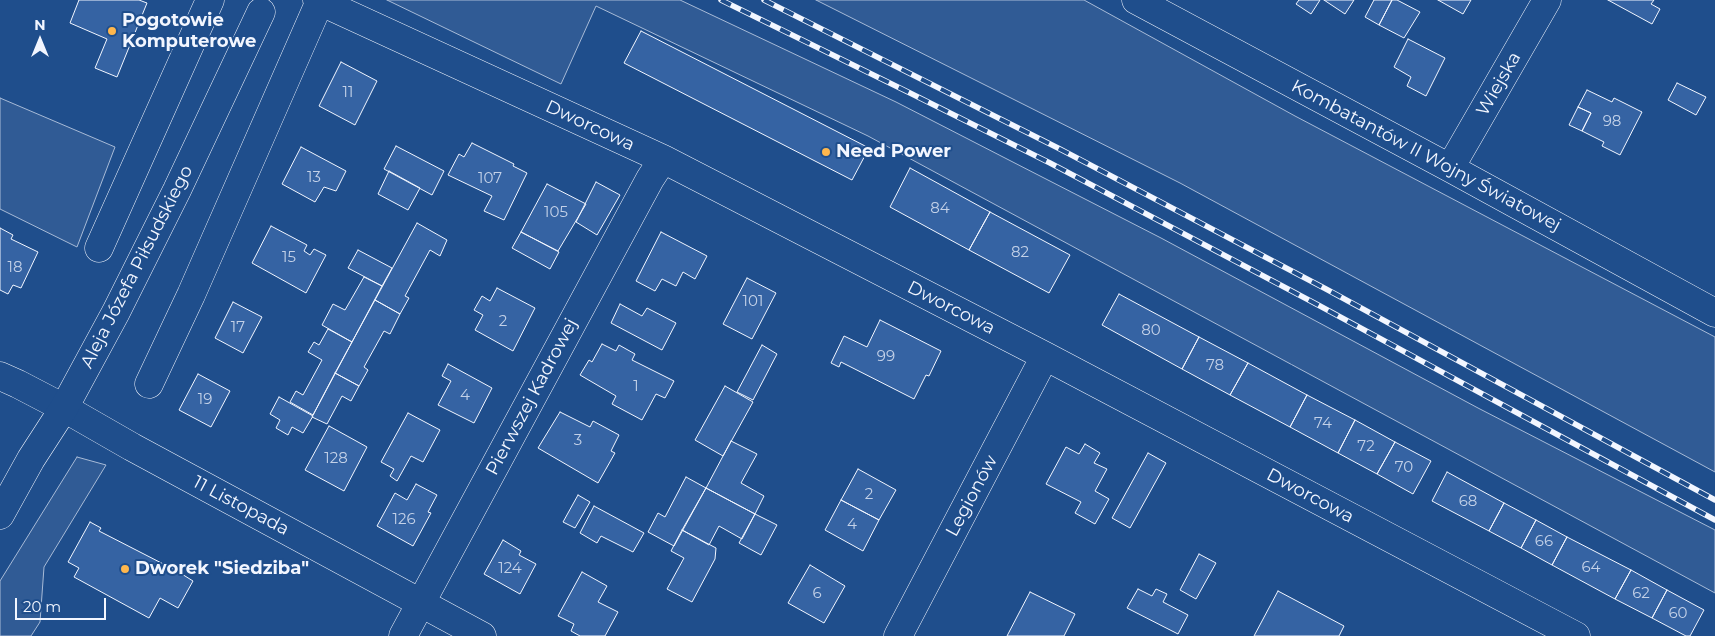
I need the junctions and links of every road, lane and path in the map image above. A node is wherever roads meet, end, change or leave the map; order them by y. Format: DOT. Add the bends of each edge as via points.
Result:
graph roads {
  1 [pos="210,0"];
  2 [pos="1136,0"];
  3 [pos="1547,0"];
  4 [pos="318,1"];
  5 [pos="262,12"];
  6 [pos="662,159"];
  7 [pos="1450,168"];
  8 [pos="99,248"];
  9 [pos="1715,313"];
  10 [pos="1045,356"];
  11 [pos="0,376"];
  12 [pos="149,384"];
  13 [pos="64,408"];
  14 [pos="0,515"];
  15 [pos="421,603"];
  16 [pos="402,636"];
  17 [pos="482,636"];
  18 [pos="898,636"];
  19 [pos="1576,636"];
  1 -- 8 [label="street"];
  2 -- 7 [label="street, Kombatantów II Wojny Światowej"];
  3 -- 7 [label="street, Wiejska"];
  4 -- 6 [label="street, Dworcowa"];
  4 -- 12 [label="street"];
  5 -- 13 [label="street, Aleja Józefa Piłsudskiego" via="177,190"];
  6 -- 10 [label="street, Dworcowa"];
  6 -- 15 [label="street, Pierwszej Kadrowej"];
  7 -- 9 [label="street, Kombatantów II Wojny Światowej"];
  10 -- 18 [label="street, Legionów"];
  10 -- 19 [label="street, Dworcowa"];
  11 -- 13 [label="street, 11 Listopada"];
  13 -- 14 [label="street, Aleja Józefa Piłsudskiego"];
  13 -- 15 [label="street, 11 Listopada"];
  15 -- 16 [label="street, Pierwszej Kadrowej"];
  15 -- 17 [label="street, 11 Listopada"];
}
